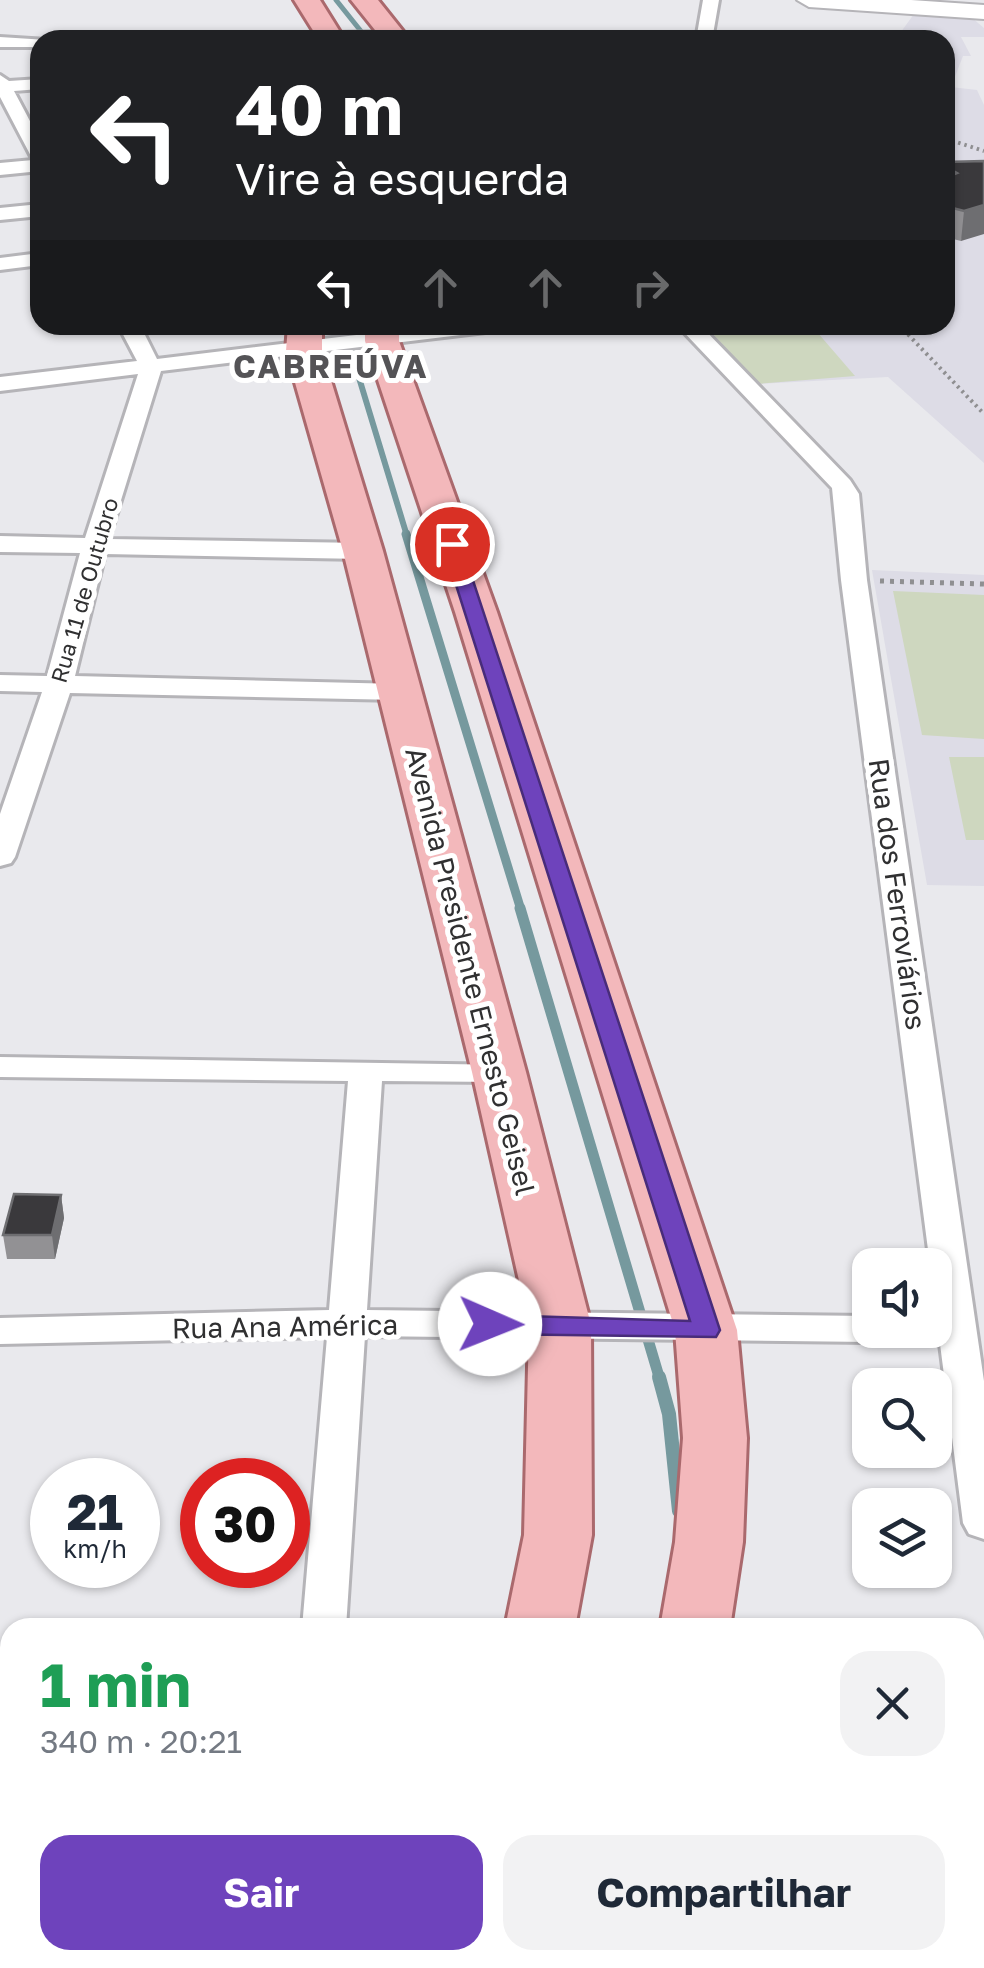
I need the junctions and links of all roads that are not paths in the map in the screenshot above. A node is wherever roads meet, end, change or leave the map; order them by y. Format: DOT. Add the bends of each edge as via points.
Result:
graph roads {
  1 [pos="306,0"];
  2 [pos="364,0"];
  3 [pos="712,0"];
  4 [pos="809,0"];
  5 [pos="919,0"];
  6 [pos="984,13"];
  7 [pos="327,30"];
  8 [pos="388,30"];
  9 [pos="706,30"];
  10 [pos="0,42"];
  11 [pos="30,42"];
  12 [pos="1,84"];
  13 [pos="30,84"];
  14 [pos="30,121"];
  15 [pos="30,124"];
  16 [pos="0,126"];
  17 [pos="30,166"];
  18 [pos="0,169"];
  19 [pos="30,211"];
  20 [pos="0,214"];
  21 [pos="30,260"];
  22 [pos="0,264"];
  23 [pos="133,335"];
  24 [pos="698,335"];
  25 [pos="379,336"];
  26 [pos="306,342"];
  27 [pos="151,368"];
  28 [pos="0,384"];
  29 [pos="0,544"];
  30 [pos="95,545"];
  31 [pos="363,551"];
  32 [pos="0,683"];
  33 [pos="58,684"];
  34 [pos="400,692"];
  35 [pos="0,855"];
  36 [pos="0,1067"];
  37 [pos="366,1070"];
  38 [pos="499,1072"];
  39 [pos="941,1248"];
  40 [pos="349,1323"];
  41 [pos="566,1325"];
  42 [pos="703,1330"];
  43 [pos="852,1330"];
  44 [pos="0,1331"];
  45 [pos="949,1348"];
  46 [pos="984,1523"];
  47 [pos="325,1618"];
  48 [pos="542,1618"];
  49 [pos="697,1618"];
  1 -- 7 [label="main road"];
  2 -- 8 [label="main road"];
  3 -- 9 [label="street"];
  4 -- 6 [label="street"];
  5 -- 6 [label="street"];
  10 -- 11 [label="street"];
  12 -- 13 [label="street"];
  12 -- 14 [label="street"];
  15 -- 16 [label="street"];
  17 -- 18 [label="street"];
  19 -- 20 [label="street"];
  21 -- 22 [label="street"];
  23 -- 27 [label="street"];
  24 -- 39 [label="street, Rua dos Ferroviários" via="847,494 936,1163"];
  25 -- 26 [label="street"];
  25 -- 42 [label="main road" via="482,631"];
  26 -- 27 [label="street"];
  26 -- 31 [label="main road, Avenida Presidente Ernesto Geisel"];
  27 -- 28 [label="street"];
  27 -- 30 [label="street, Rua 11 de Outubro"];
  29 -- 30 [label="street"];
  30 -- 31 [label="street"];
  30 -- 33 [label="street, Rua 11 de Outubro"];
  31 -- 34 [label="main road, Avenida Presidente Ernesto Geisel"];
  32 -- 33 [label="street"];
  33 -- 34 [label="street"];
  33 -- 35 [label="street, Rua 11 de Outubro"];
  34 -- 38 [label="main road, Avenida Presidente Ernesto Geisel"];
  36 -- 37 [label="street"];
  37 -- 38 [label="street"];
  37 -- 40 [label="street"];
  38 -- 41 [label="main road, Avenida Presidente Ernesto Geisel"];
  40 -- 41 [label="street, Rua Ana América"];
  40 -- 44 [label="street, Rua Ana América"];
  40 -- 47 [label="street"];
  41 -- 42 [label="street, Rua Ana América"];
  41 -- 48 [label="main road, Avenida Presidente Ernesto Geisel" via="558,1535"];
  42 -- 43 [label="street, Rua Ana América"];
  42 -- 49 [label="main road" via="715,1438"];
  45 -- 46 [label="street, Rua dos Ferroviários"];
}
